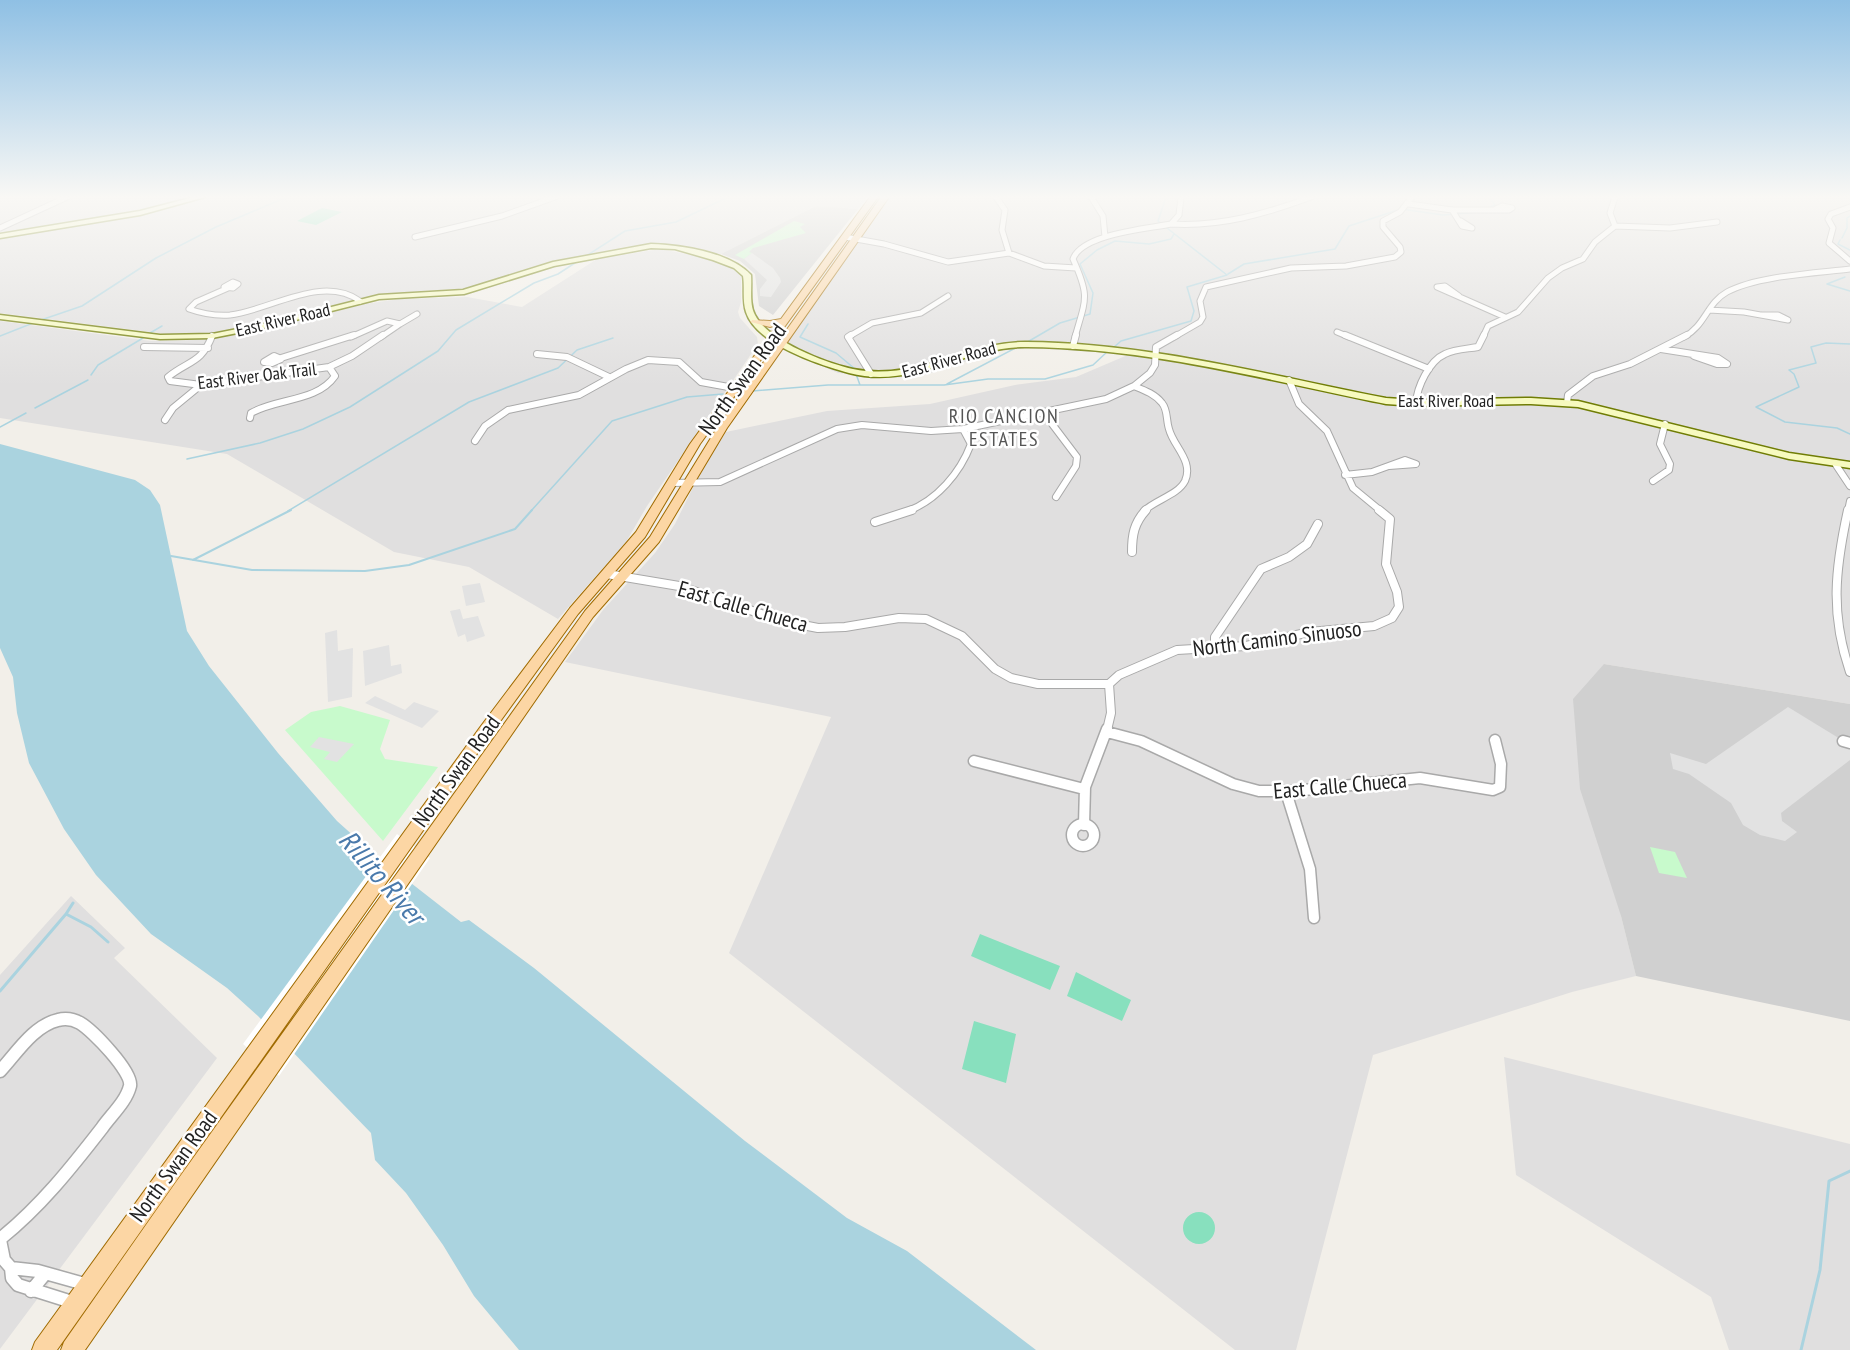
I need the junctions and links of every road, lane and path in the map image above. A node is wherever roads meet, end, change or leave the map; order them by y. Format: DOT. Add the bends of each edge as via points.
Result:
graph roads {
  1 [pos="573,260"];
  2 [pos="720,260"];
  3 [pos="833,260"];
  4 [pos="834,260"];
  5 [pos="940,260"];
  6 [pos="962,260"];
  7 [pos="1028,260"];
  8 [pos="1073,260"];
  9 [pos="1379,260"];
  10 [pos="1581,260"];
  11 [pos="1076,268"];
  12 [pos="1850,269"];
  13 [pos="228,288"];
  14 [pos="948,296"];
  15 [pos="1460,297"];
  16 [pos="360,301"];
  17 [pos="1708,310"];
  18 [pos="417,314"];
  19 [pos="1762,315"];
  20 [pos="0,317"];
  21 [pos="1505,317"];
  22 [pos="784,321"];
  23 [pos="755,322"];
  24 [pos="400,324"];
  25 [pos="1337,332"];
  26 [pos="212,336"];
  27 [pos="777,340"];
  28 [pos="1073,346"];
  29 [pos="144,347"];
  30 [pos="208,348"];
  31 [pos="1661,349"];
  32 [pos="537,354"];
  33 [pos="1156,354"];
  34 [pos="1694,356"];
  35 [pos="281,358"];
  36 [pos="329,367"];
  37 [pos="1429,369"];
  38 [pos="871,374"];
  39 [pos="609,377"];
  40 [pos="1289,380"];
  41 [pos="201,385"];
  42 [pos="1134,386"];
  43 [pos="734,388"];
  44 [pos="1567,403"];
  45 [pos="1416,404"];
  46 [pos="1043,412"];
  47 [pos="250,418"];
  48 [pos="165,420"];
  49 [pos="1665,424"];
  50 [pos="963,429"];
  51 [pos="475,441"];
  52 [pos="1836,465"];
  53 [pos="1850,465"];
  54 [pos="1389,466"];
  55 [pos="1345,475"];
  56 [pos="1653,481"];
  57 [pos="672,483"];
  58 [pos="687,483"];
  59 [pos="1850,486"];
  60 [pos="1056,497"];
  61 [pos="1850,501"];
  62 [pos="875,522"];
  63 [pos="1318,524"];
  64 [pos="1132,552"];
  65 [pos="607,574"];
  66 [pos="622,578"];
  67 [pos="1215,646"];
  68 [pos="1850,672"];
  69 [pos="1109,684"];
  70 [pos="1107,732"];
  71 [pos="1495,740"];
  72 [pos="974,761"];
  73 [pos="1084,789"];
  74 [pos="1286,792"];
  75 [pos="1084,825"];
  76 [pos="1314,918"];
  77 [pos="261,1060"];
  78 [pos="0,1071"];
  79 [pos="0,1239"];
  80 [pos="11,1268"];
  81 [pos="45,1274"];
  82 [pos="88,1285"];
  83 [pos="31,1291"];
  84 [pos="76,1303"];
  85 [pos="43,1350"];
  86 [pos="72,1350"];
  1 -- 16 [label="street, East River Road" via="464,292"];
  2 -- 23 [label="street, East River Road" via="747,275"];
  3 -- 22 [label="main road, North Swan Road"];
  4 -- 27 [label="main road, North Swan Road"];
  5 -- 6 [label="street"];
  7 -- 11 [label="street" via="1044,266"];
  8 -- 11 [label="street"];
  9 -- 33 [label="street" via="1346,266 1291,268 1206,286 1200,301 1200,322 1162,341"];
  10 -- 21 [label="street" via="1549,277 1518,312"];
  11 -- 28 [label="street" via="1086,297"];
  12 -- 17 [label="street" via="1742,285 1716,298"];
  13 -- 16 [label="street" via="189,309 208,314 249,311 330,289 351,292"];
  14 -- 38 [label="street" via="921,313 872,323 848,337"];
  15 -- 21 [label="street"];
  16 -- 26 [label="street, East River Road"];
  17 -- 19 [label="street"];
  17 -- 31 [label="street" via="1695,331"];
  18 -- 24 [label="street, East River Oak Trail"];
  20 -- 26 [label="street, East River Road" via="160,337"];
  21 -- 37 [label="street" via="1488,326 1478,347 1444,353 1434,359"];
  22 -- 23 [label="main road"];
  22 -- 27 [label="main road, North Swan Road"];
  23 -- 27 [label="street, East River Road"];
  24 -- 35 [label="street, East River Oak Trail" via="387,321 340,341"];
  24 -- 36 [label="street, East River Oak Trail"];
  25 -- 37 [label="street"];
  26 -- 30 [label="street, East River Oak Trail"];
  27 -- 38 [label="street, East River Road" via="828,363"];
  27 -- 43 [label="main road, North Swan Road"];
  27 -- 58 [label="main road, North Swan Road"];
  28 -- 33 [label="street, East River Road"];
  28 -- 38 [label="street, East River Road" via="1008,345 914,372"];
  29 -- 30 [label="street"];
  30 -- 41 [label="street, East River Oak Trail" via="197,360 168,377 177,384"];
  31 -- 34 [label="street"];
  31 -- 44 [label="street" via="1593,376 1568,394"];
  32 -- 39 [label="street" via="550,352 572,357 594,373"];
  33 -- 40 [label="street, East River Road"];
  33 -- 42 [label="street" via="1154,369"];
  36 -- 41 [label="street, East River Oak Trail"];
  36 -- 47 [label="street" via="335,376 322,390 267,403 251,412"];
  37 -- 45 [label="street" via="1416,395"];
  39 -- 43 [label="street" via="643,360 668,359 688,367 700,382"];
  39 -- 51 [label="street" via="580,394 526,405 496,416 484,423"];
  40 -- 45 [label="street, East River Road"];
  40 -- 55 [label="street, North Camino Sinuoso" via="1299,404 1327,431"];
  41 -- 48 [label="street" via="173,408"];
  42 -- 46 [label="street" via="1106,399"];
  42 -- 64 [label="street" via="1156,397 1166,410 1169,432 1187,472 1175,490 1138,516 1132,526"];
  43 -- 57 [label="main road, North Swan Road"];
  44 -- 45 [label="street, East River Road"];
  44 -- 49 [label="street, East River Road"];
  46 -- 50 [label="street"];
  46 -- 60 [label="street" via="1077,457 1076,466"];
  49 -- 52 [label="street, East River Road"];
  49 -- 56 [label="street" via="1660,444 1669,470"];
  50 -- 58 [label="street" via="931,431 862,425 837,429 720,482"];
  50 -- 62 [label="street" via="970,444 967,455 938,496"];
  52 -- 53 [label="street, East River Road"];
  52 -- 59 [label="street"];
  54 -- 55 [label="street"];
  55 -- 67 [label="street, North Camino Sinuoso" via="1353,488 1390,519 1386,564 1399,607 1392,618 1374,626 1310,632 1246,646"];
  57 -- 58 [label="street"];
  57 -- 65 [label="main road, North Swan Road" via="656,513"];
  58 -- 66 [label="main road, North Swan Road" via="655,538"];
  61 -- 68 [label="street" via="1836,563 1833,606"];
  63 -- 67 [label="street" via="1307,544 1261,569 1215,637"];
  65 -- 66 [label="street, East Calle Chueca"];
  65 -- 77 [label="main road, North Swan Road" via="574,611 406,841"];
  66 -- 69 [label="street, East Calle Chueca" via="678,586 752,614 818,628 853,627 900,618 925,619 945,625 978,649 996,671 1016,679 1050,686"];
  66 -- 77 [label="main road, North Swan Road" via="589,614 421,851"];
  67 -- 69 [label="street, North Camino Sinuoso" via="1177,650 1119,675"];
  69 -- 70 [label="street" via="1113,705"];
  70 -- 73 [label="street"];
  70 -- 74 [label="street, East Calle Chueca" via="1141,741 1233,784 1259,791"];
  71 -- 74 [label="street, East Calle Chueca" via="1502,778 1500,787 1493,790 1420,778"];
  72 -- 73 [label="street"];
  73 -- 75 [label="street"];
  74 -- 76 [label="street" via="1306,849"];
  77 -- 82 [label="main road, North Swan Road"];
  77 -- 86 [label="main road, North Swan Road"];
  78 -- 79 [label="street" via="54,1020 67,1019 81,1024 127,1071 130,1085 122,1102 47,1197"];
  79 -- 80 [label="street" via="4,1260"];
  80 -- 81 [label="street" via="31,1268"];
  80 -- 83 [label="street" via="15,1282"];
  81 -- 82 [label="street"];
  81 -- 83 [label="street"];
  82 -- 84 [label="main road, North Swan Road"];
  83 -- 84 [label="street"];
  84 -- 85 [label="main road, North Swan Road"];
}
